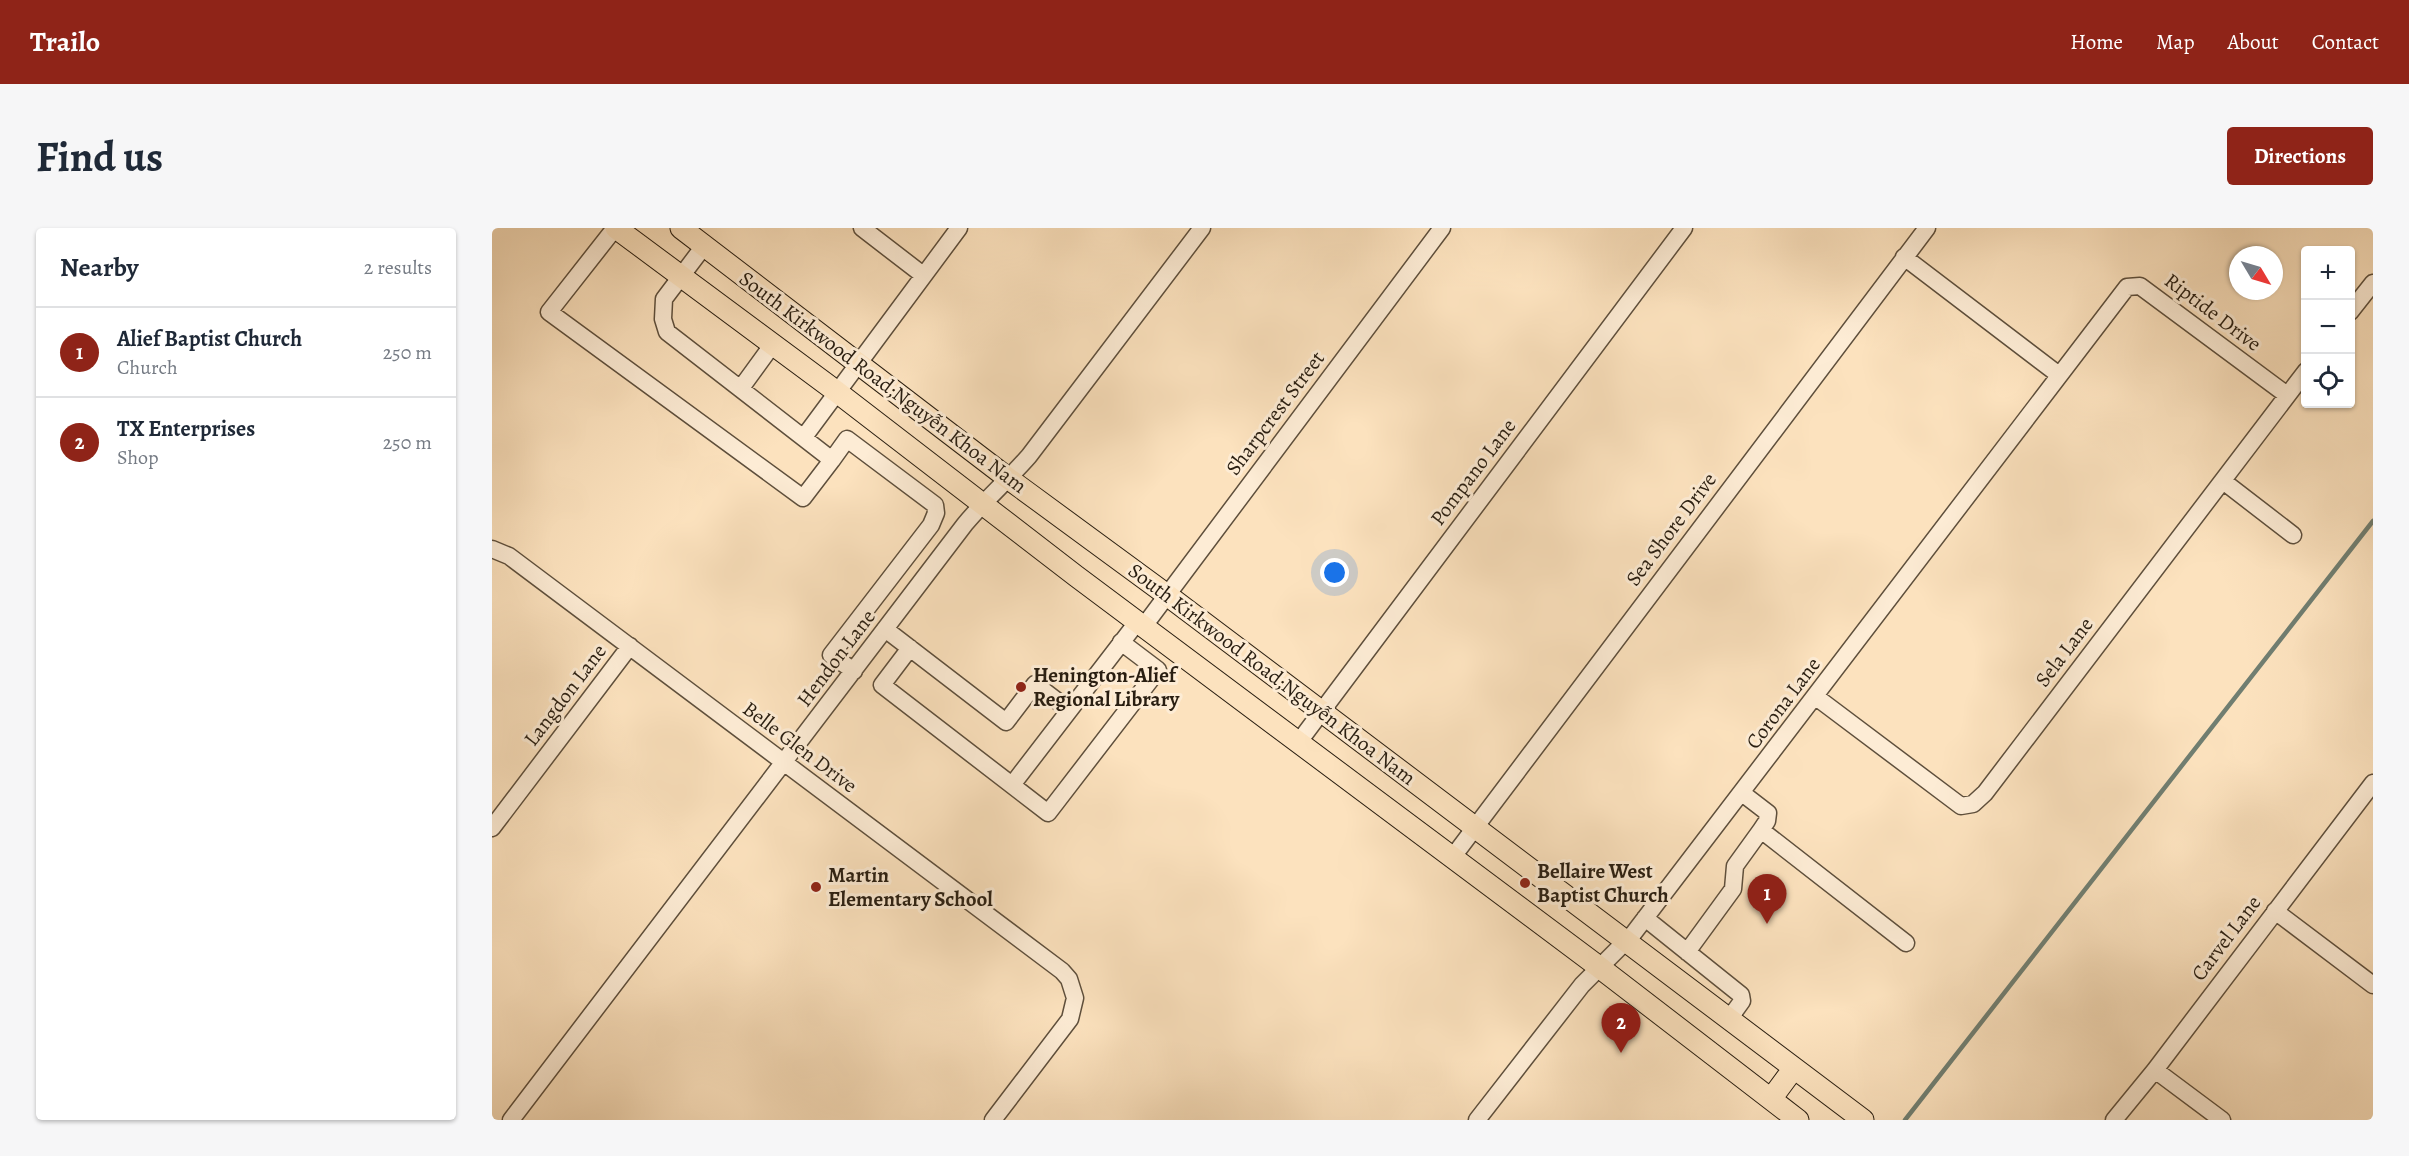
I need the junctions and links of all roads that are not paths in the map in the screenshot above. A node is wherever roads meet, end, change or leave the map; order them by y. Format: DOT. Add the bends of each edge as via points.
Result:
graph roads {
  1 [pos="616,228"];
  2 [pos="681,228"];
  3 [pos="862,228"];
  4 [pos="959,228"];
  5 [pos="1202,228"];
  6 [pos="1442,228"];
  7 [pos="1684,228"];
  8 [pos="1927,228"];
  9 [pos="704,246"];
  10 [pos="1904,257"];
  11 [pos="922,275"];
  12 [pos="682,277"];
  13 [pos="2373,283"];
  14 [pos="2113,305"];
  15 [pos="2355,306"];
  16 [pos="773,344"];
  17 [pos="858,363"];
  18 [pos="2059,375"];
  19 [pos="2301,377"];
  20 [pos="741,388"];
  21 [pos="837,392"];
  22 [pos="2287,395"];
  23 [pos="804,437"];
  24 [pos="832,460"];
  25 [pos="1009,479"];
  26 [pos="2223,481"];
  27 [pos="981,504"];
  28 [pos="931,525"];
  29 [pos="2293,534"];
  30 [pos="952,540"];
  31 [pos="492,549"];
  32 [pos="1167,595"];
  33 [pos="1141,623"];
  34 [pos="885,630"];
  35 [pos="1121,642"];
  36 [pos="630,646"];
  37 [pos="910,648"];
  38 [pos="854,671"];
  39 [pos="1816,697"];
  40 [pos="1069,710"];
  41 [pos="1321,712"];
  42 [pos="1298,742"];
  43 [pos="784,764"];
  44 [pos="2373,783"];
  45 [pos="1012,785"];
  46 [pos="1742,793"];
  47 [pos="1476,827"];
  48 [pos="492,828"];
  49 [pos="1761,830"];
  50 [pos="1452,858"];
  51 [pos="2275,911"];
  52 [pos="1645,918"];
  53 [pos="1627,942"];
  54 [pos="1906,943"];
  55 [pos="1687,952"];
  56 [pos="1599,967"];
  57 [pos="2373,985"];
  58 [pos="1729,1019"];
  59 [pos="1794,1068"];
  60 [pos="2156,1070"];
  61 [pos="1771,1100"];
  62 [pos="1862,1119"];
  63 [pos="511,1120"];
  64 [pos="993,1120"];
  65 [pos="1478,1120"];
  66 [pos="1798,1120"];
  67 [pos="2114,1120"];
  68 [pos="2222,1120"];
  1 -- 12 [label="main road, South Kirkwood Road;Nguyễn Khoa Nam"];
  1 -- 24 [label="street" via="549,312 803,498"];
  2 -- 9 [label="main road, South Kirkwood Road;Nguyễn Khoa Nam"];
  3 -- 11 [label="street"];
  4 -- 11 [label="street"];
  5 -- 25 [label="street, Hendon Lane"];
  6 -- 32 [label="street, Sharpcrest Street"];
  7 -- 41 [label="street, Pompano Lane"];
  8 -- 10 [label="street, Sea Shore Drive"];
  9 -- 12 [label="street"];
  9 -- 17 [label="main road, South Kirkwood Road;Nguyễn Khoa Nam"];
  10 -- 18 [label="street"];
  10 -- 47 [label="street, Sea Shore Drive"];
  11 -- 17 [label="street"];
  12 -- 16 [label="main road, South Kirkwood Road;Nguyễn Khoa Nam"];
  12 -- 20 [label="street" via="664,299 667,332"];
  13 -- 15 [label="street"];
  14 -- 18 [label="street, Corona Lane"];
  14 -- 22 [label="street, Riptide Drive" via="2127,287 2140,286"];
  16 -- 20 [label="street"];
  16 -- 21 [label="main road, South Kirkwood Road;Nguyễn Khoa Nam"];
  17 -- 21 [label="street"];
  17 -- 25 [label="main road, South Kirkwood Road;Nguyễn Khoa Nam"];
  18 -- 39 [label="street, Corona Lane"];
  19 -- 22 [label="street, Sela Lane"];
  20 -- 23 [label="street"];
  21 -- 23 [label="street"];
  21 -- 27 [label="main road, South Kirkwood Road;Nguyễn Khoa Nam"];
  22 -- 26 [label="street, Sela Lane"];
  23 -- 24 [label="street"];
  24 -- 28 [label="street" via="847,439 935,505"];
  25 -- 27 [label="street, Hendon Lane"];
  25 -- 32 [label="main road, South Kirkwood Road;Nguyễn Khoa Nam"];
  26 -- 29 [label="street"];
  26 -- 39 [label="street, Sela Lane" via="1973,804 1960,806"];
  27 -- 30 [label="street, Hendon Lane"];
  27 -- 33 [label="main road, South Kirkwood Road;Nguyễn Khoa Nam"];
  28 -- 30 [label="street"];
  28 -- 38 [label="street" via="831,655"];
  30 -- 34 [label="street, Hendon Lane"];
  31 -- 36 [label="street, Belle Glen Drive" via="509,556"];
  32 -- 33 [label="street, Sharpcrest Street"];
  32 -- 41 [label="main road, South Kirkwood Road;Nguyễn Khoa Nam"];
  33 -- 35 [label="street, Sharpcrest Street"];
  33 -- 42 [label="main road, South Kirkwood Road;Nguyễn Khoa Nam"];
  34 -- 37 [label="street"];
  34 -- 38 [label="street, Hendon Lane"];
  35 -- 40 [label="street, Sharpcrest Street"];
  35 -- 45 [label="street" via="1158,670 1048,813"];
  36 -- 43 [label="street, Belle Glen Drive"];
  36 -- 48 [label="street, Langdon Lane"];
  37 -- 40 [label="street" via="1006,722 1035,684"];
  37 -- 45 [label="street" via="882,685"];
  38 -- 43 [label="street, Hendon Lane"];
  39 -- 46 [label="street, Corona Lane"];
  40 -- 45 [label="street, Sharpcrest Street"];
  41 -- 42 [label="street, Pompano Lane"];
  41 -- 47 [label="main road, South Kirkwood Road;Nguyễn Khoa Nam"];
  42 -- 50 [label="main road, South Kirkwood Road;Nguyễn Khoa Nam"];
  43 -- 63 [label="street, Hendon Lane"];
  43 -- 64 [label="street, Belle Glen Drive" via="1069,979 1074,1009 1070,1019"];
  44 -- 51 [label="street, Carvel Lane"];
  46 -- 49 [label="street" via="1768,813"];
  46 -- 52 [label="street, Corona Lane"];
  47 -- 50 [label="street, Sea Shore Drive"];
  47 -- 53 [label="main road, South Kirkwood Road;Nguyễn Khoa Nam"];
  49 -- 54 [label="street"];
  49 -- 55 [label="street" via="1735,866 1733,890"];
  50 -- 56 [label="main road, South Kirkwood Road;Nguyễn Khoa Nam"];
  51 -- 57 [label="street"];
  51 -- 60 [label="street, Carvel Lane"];
  52 -- 53 [label="street, Corona Lane"];
  52 -- 55 [label="street"];
  53 -- 56 [label="street, Corona Lane"];
  53 -- 58 [label="main road, South Kirkwood Road;Nguyễn Khoa Nam"];
  55 -- 58 [label="street" via="1741,995 1742,1001"];
  56 -- 61 [label="main road, South Kirkwood Road;Nguyễn Khoa Nam"];
  56 -- 65 [label="street, Corona Lane" via="1569,1000"];
  58 -- 59 [label="main road, South Kirkwood Road;Nguyễn Khoa Nam"];
  59 -- 61 [label="main road"];
  59 -- 62 [label="main road, South Kirkwood Road;Nguyễn Khoa Nam"];
  60 -- 67 [label="street, Carvel Lane"];
  60 -- 68 [label="street"];
  61 -- 66 [label="main road, South Kirkwood Road;Nguyễn Khoa Nam"];
}
